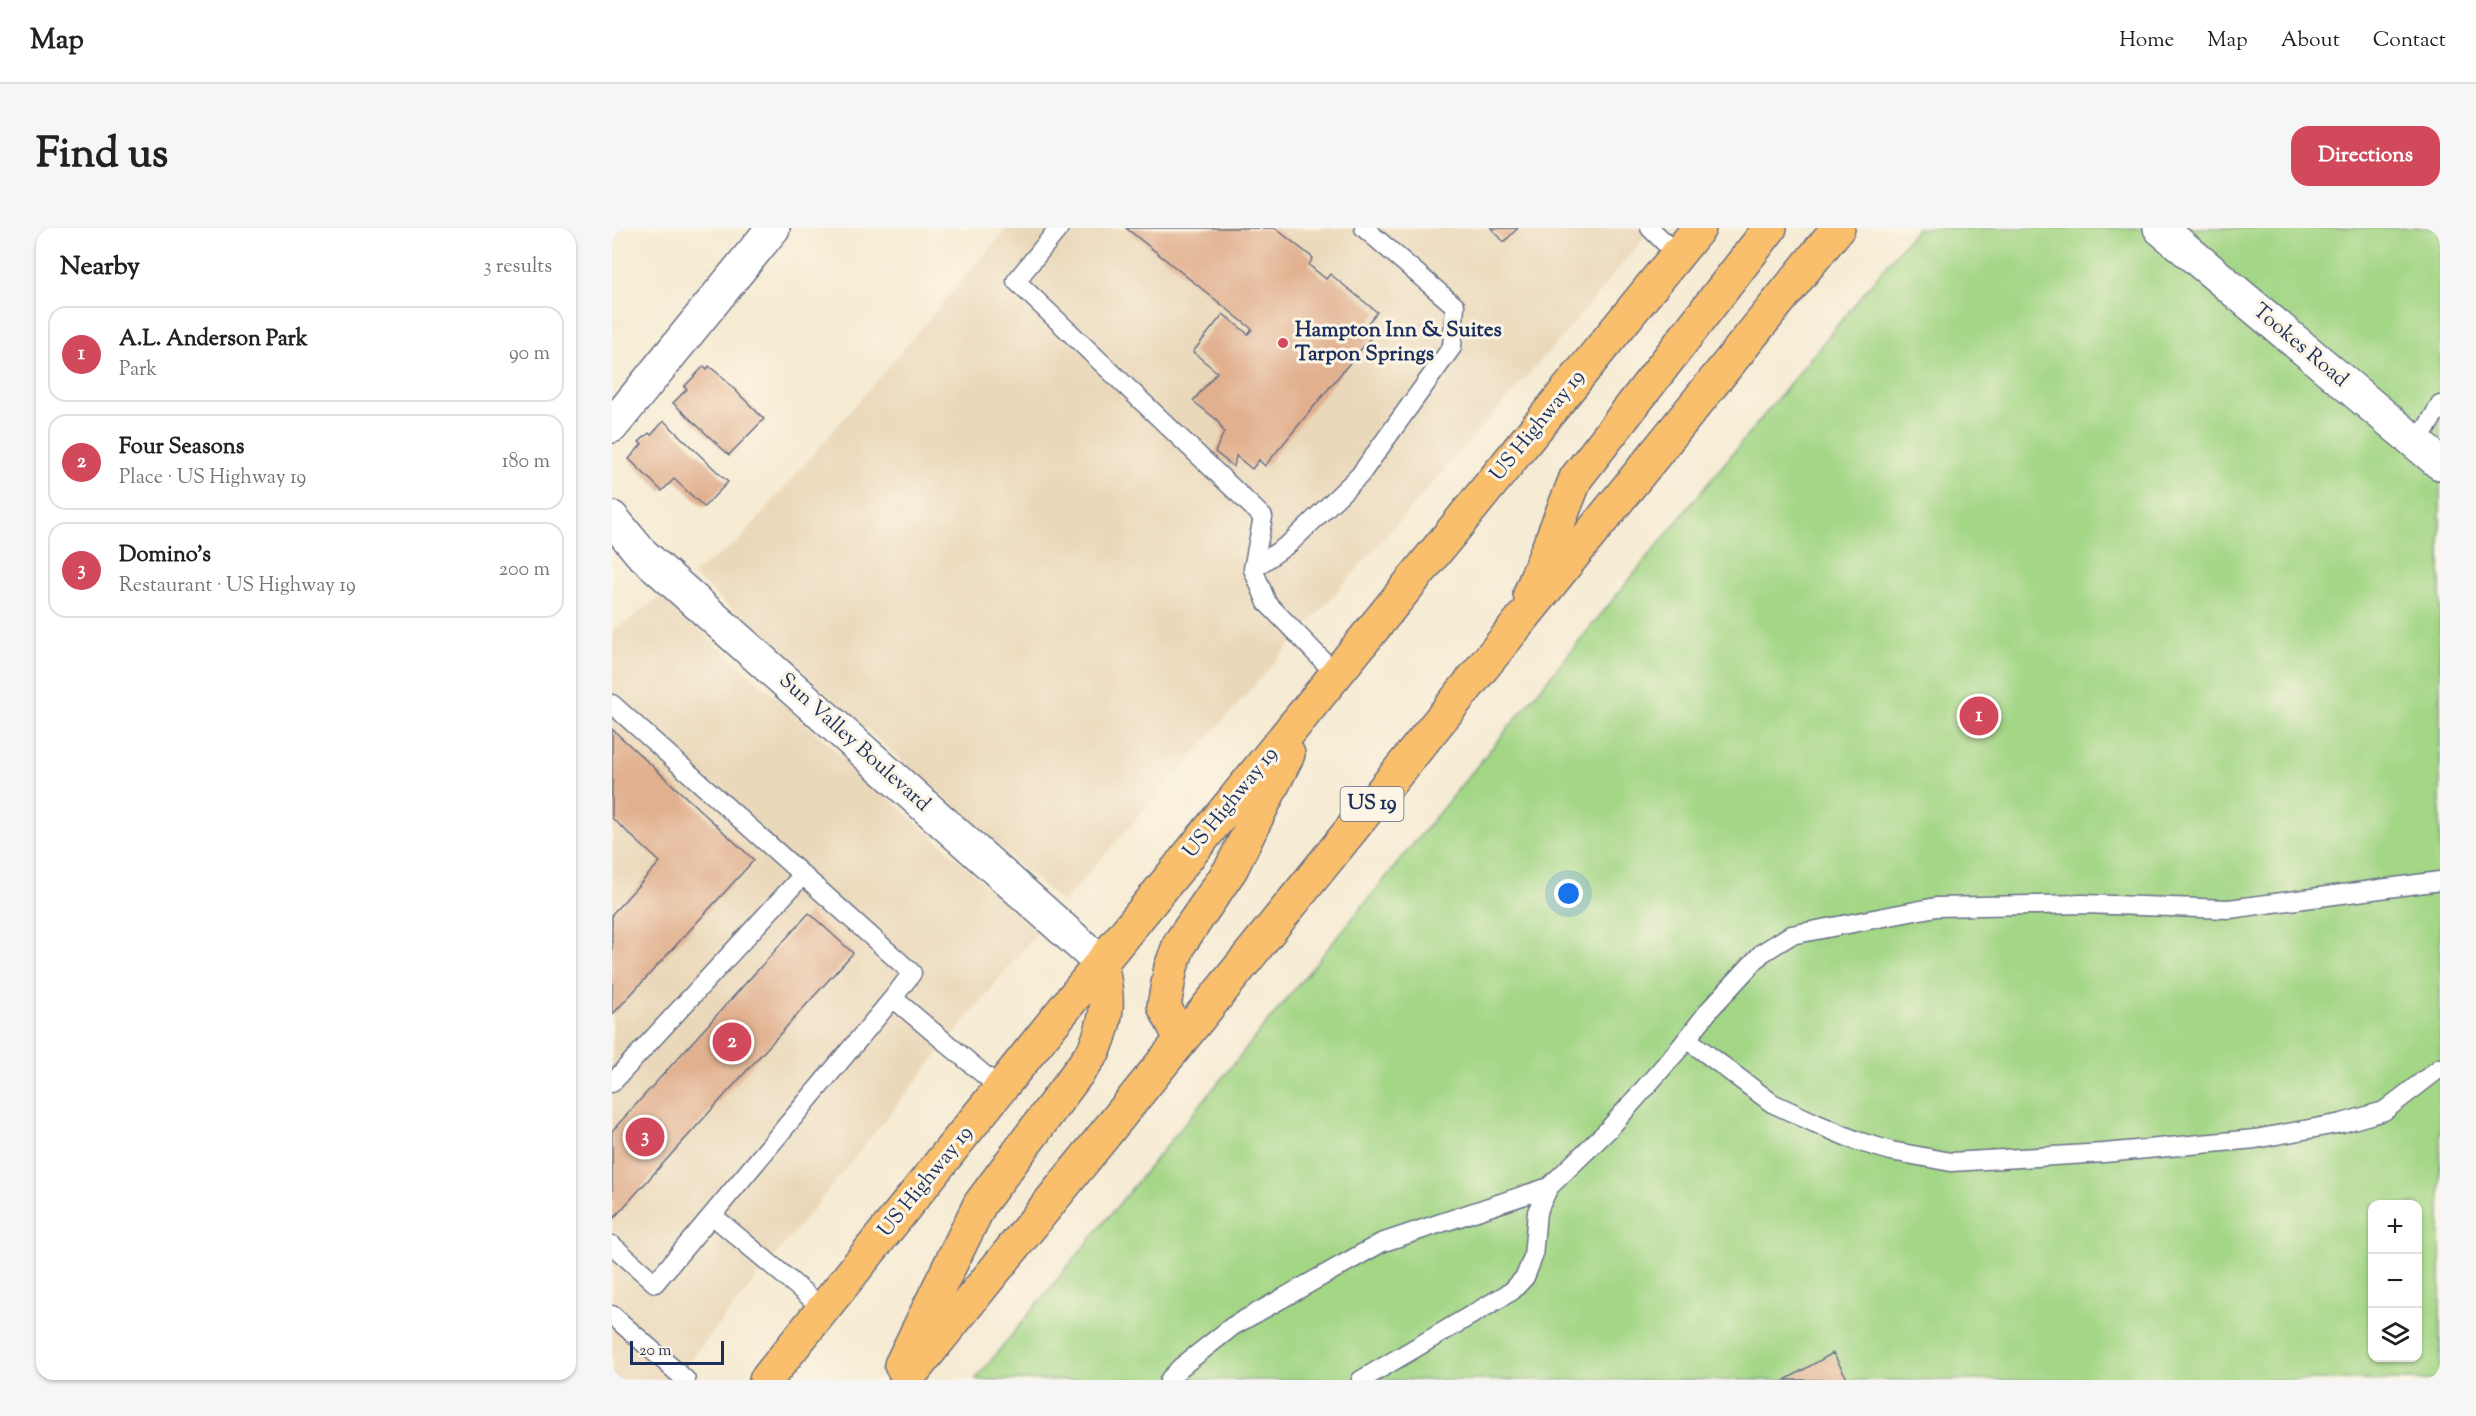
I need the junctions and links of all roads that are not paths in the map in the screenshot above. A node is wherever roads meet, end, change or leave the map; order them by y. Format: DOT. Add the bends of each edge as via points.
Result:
graph roads {
  1 [pos="773,228"];
  2 [pos="1059,228"];
  3 [pos="1364,228"];
  4 [pos="1650,228"];
  5 [pos="1699,228"];
  6 [pos="1770,228"];
  7 [pos="1838,228"];
  8 [pos="2160,228"];
  9 [pos="1677,255"];
  10 [pos="2440,405"];
  11 [pos="612,426"];
  12 [pos="2428,453"];
  13 [pos="612,518"];
  14 [pos="1253,569"];
  15 [pos="1516,626"];
  16 [pos="1326,686"];
  17 [pos="612,704"];
  18 [pos="803,875"];
  19 [pos="2440,881"];
  20 [pos="1101,963"];
  21 [pos="893,999"];
  22 [pos="1180,1039"];
  23 [pos="1687,1039"];
  24 [pos="2440,1068"];
  25 [pos="612,1083"];
  26 [pos="1000,1089"];
  27 [pos="1549,1187"];
  28 [pos="711,1215"];
  29 [pos="612,1245"];
  30 [pos="824,1309"];
  31 [pos="616,1326"];
  32 [pos="686,1380"];
  33 [pos="766,1380"];
  34 [pos="893,1380"];
  35 [pos="906,1380"];
  36 [pos="1170,1380"];
  37 [pos="1361,1380"];
  1 -- 11 [label="street"];
  2 -- 14 [label="lane" via="1016,281 1263,517"];
  3 -- 14 [label="lane" via="1455,306 1452,348 1360,475 1290,543"];
  4 -- 9 [label="lane"];
  5 -- 9 [label="highway, US Highway 19"];
  6 -- 15 [label="highway" via="1576,478"];
  7 -- 15 [label="highway, US 19"];
  8 -- 12 [label="street, Tookes Road"];
  9 -- 16 [label="highway, US Highway 19"];
  10 -- 12 [label="lane"];
  13 -- 20 [label="street, Sun Valley Boulevard" via="640,552"];
  14 -- 16 [label="lane" via="1267,603"];
  15 -- 22 [label="highway, US 19"];
  16 -- 20 [label="highway, US Highway 19"];
  16 -- 22 [label="highway" via="1231,869 1180,943 1164,1006"];
  17 -- 18 [label="lane"];
  18 -- 21 [label="lane" via="912,973"];
  18 -- 25 [label="lane"];
  19 -- 23 [label="lane" via="2229,909 2083,904 1936,907 1791,935 1762,953"];
  20 -- 26 [label="highway, US Highway 19"];
  20 -- 34 [label="highway" via="1108,992 1105,1024 1094,1051 981,1204"];
  21 -- 26 [label="lane"];
  21 -- 28 [label="lane"];
  22 -- 35 [label="highway, US 19"];
  23 -- 24 [label="lane" via="1772,1103 1804,1118 1857,1141 1951,1162 2255,1139 2331,1125 2384,1111"];
  23 -- 27 [label="lane" via="1608,1131"];
  26 -- 30 [label="highway, US Highway 19"];
  27 -- 36 [label="lane" via="1381,1243 1233,1326"];
  27 -- 37 [label="lane" via="1537,1212 1533,1257 1525,1277 1512,1291"];
  28 -- 29 [label="lane" via="655,1283"];
  28 -- 30 [label="lane"];
  30 -- 33 [label="highway, US Highway 19"];
  31 -- 32 [label="lane"];
}
